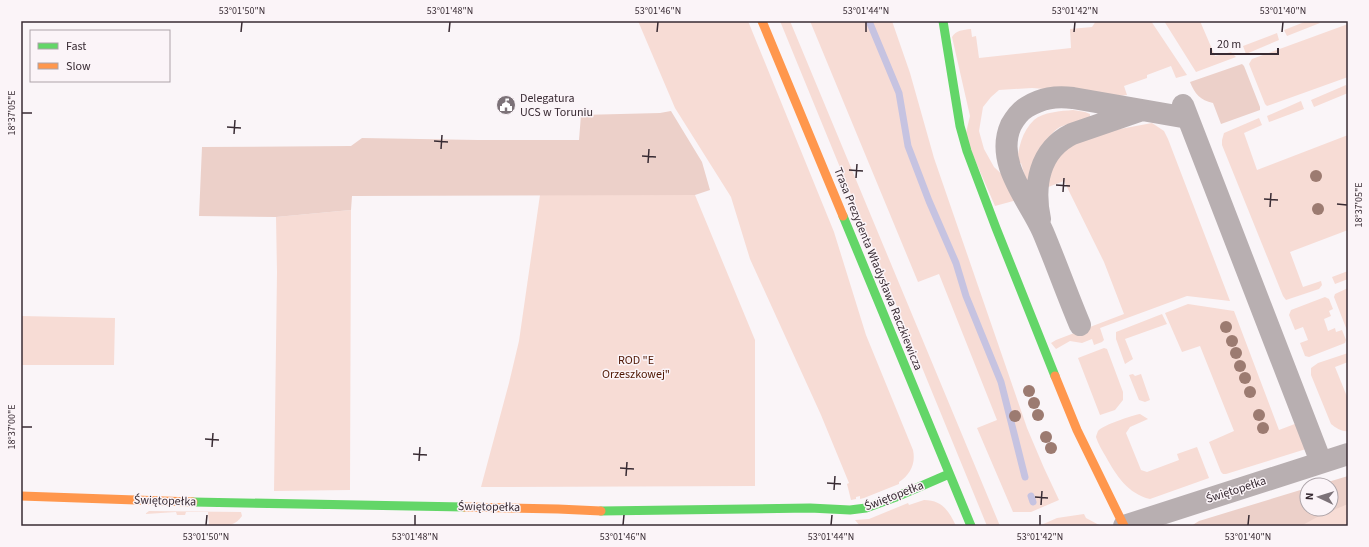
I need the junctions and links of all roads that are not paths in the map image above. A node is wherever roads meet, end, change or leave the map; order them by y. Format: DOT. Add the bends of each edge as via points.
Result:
graph roads {
  1 [pos="762,21"];
  2 [pos="943,21"];
  3 [pos="1140,111"];
  4 [pos="1348,454"];
  5 [pos="1321,462"];
  6 [pos="949,474"];
  7 [pos="21,496"];
  8 [pos="971,526"];
  9 [pos="1124,526"];
  1 -- 6 [label="street, Trasa Prezydenta Władysława Raczkiewicza"];
  2 -- 9 [label="street" via="966,151 1077,430"];
  3 -- 3 [label="street" via="1063,138 1049,154 1040,173 1036,198 1040,219 1081,324 1039,224 1015,179 1007,151 1009,131 1023,109 1049,98 1064,97"];
  3 -- 5 [label="street" via="1185,110"];
  4 -- 5 [label="street, Świętopełka"];
  5 -- 9 [label="street, Świętopełka"];
  6 -- 7 [label="street, Świętopełka" via="866,508 850,510 810,508 614,512"];
  6 -- 8 [label="street, Trasa Prezydenta Władysława Raczkiewicza"];
}
